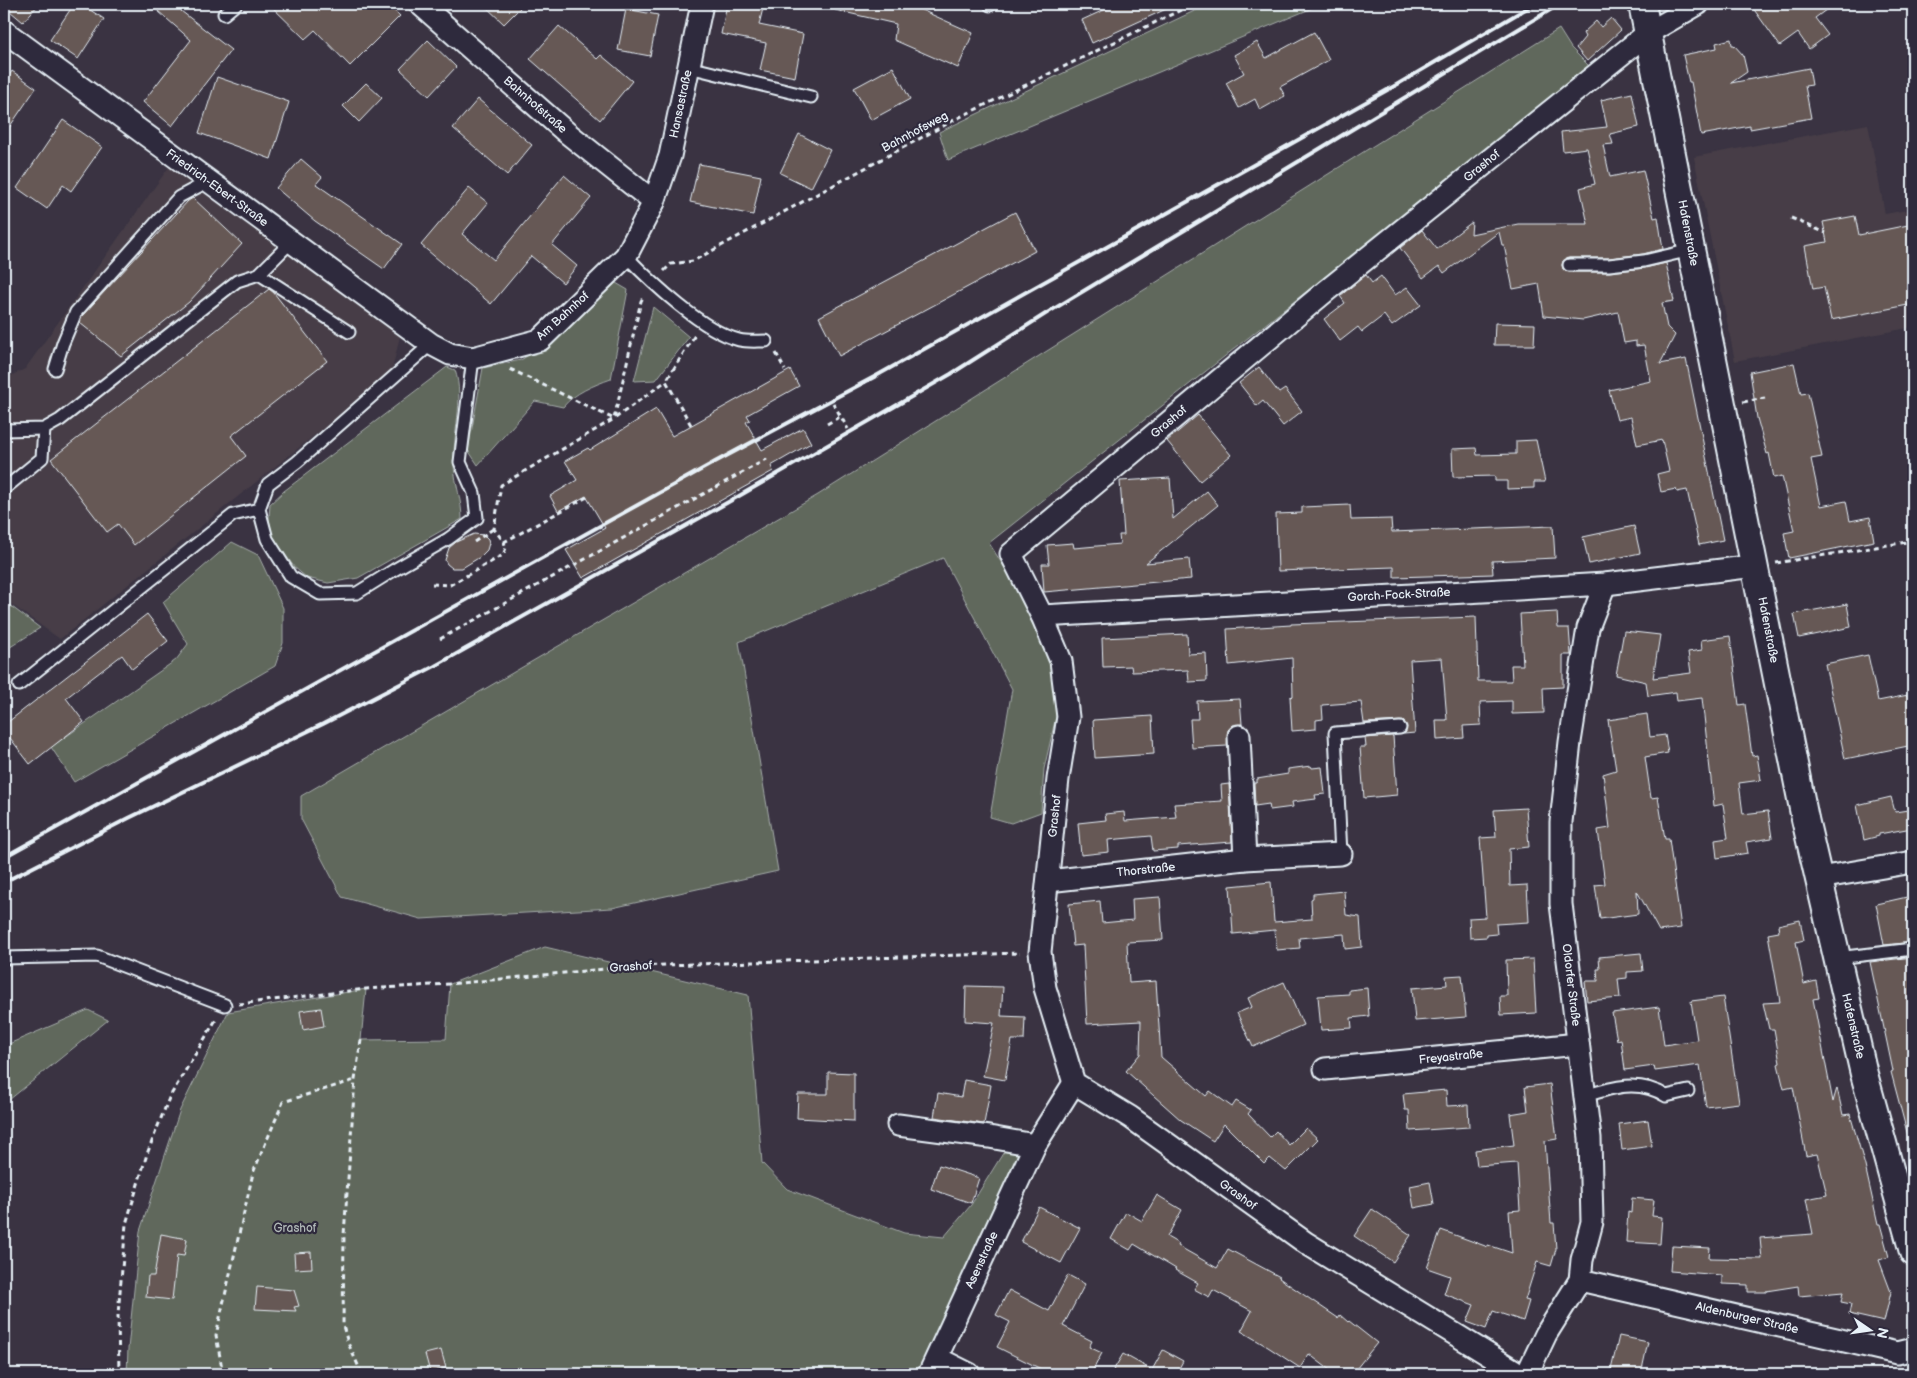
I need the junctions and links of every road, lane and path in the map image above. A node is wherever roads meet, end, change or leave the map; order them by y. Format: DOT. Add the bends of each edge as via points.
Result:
graph roads {
  1 [pos="236,4"];
  2 [pos="420,4"];
  3 [pos="702,4"];
  4 [pos="1193,4"];
  5 [pos="1642,4"];
  6 [pos="1698,4"];
  7 [pos="224,14"];
  8 [pos="4,31"];
  9 [pos="1648,33"];
  10 [pos="689,67"];
  11 [pos="810,97"];
  12 [pos="209,182"];
  13 [pos="654,202"];
  14 [pos="1790,218"];
  15 [pos="1826,233"];
  16 [pos="291,242"];
  17 [pos="1691,250"];
  18 [pos="626,256"];
  19 [pos="1569,265"];
  20 [pos="259,274"];
  21 [pos="653,284"];
  22 [pos="704,322"];
  23 [pos="350,332"];
  24 [pos="766,341"];
  25 [pos="431,344"];
  26 [pos="477,357"];
  27 [pos="55,369"];
  28 [pos="666,381"];
  29 [pos="833,403"];
  30 [pos="841,416"];
  31 [pos="614,419"];
  32 [pos="691,424"];
  33 [pos="827,424"];
  34 [pos="44,429"];
  35 [pos="848,429"];
  36 [pos="9,430"];
  37 [pos="4,438"];
  38 [pos="767,458"];
  39 [pos="4,489"];
  40 [pos="587,497"];
  41 [pos="259,509"];
  42 [pos="1913,541"];
  43 [pos="504,542"];
  44 [pos="1755,566"];
  45 [pos="432,584"];
  46 [pos="1605,584"];
  47 [pos="1042,616"];
  48 [pos="440,639"];
  49 [pos="19,686"];
  50 [pos="1400,728"];
  51 [pos="1239,736"];
  52 [pos="1341,854"];
  53 [pos="1245,859"];
  54 [pos="1913,862"];
  55 [pos="1819,878"];
  56 [pos="1048,881"];
  57 [pos="1913,949"];
  58 [pos="1040,952"];
  59 [pos="4,958"];
  60 [pos="1837,958"];
  61 [pos="225,1006"];
  62 [pos="361,1040"];
  63 [pos="1578,1044"];
  64 [pos="1325,1070"];
  65 [pos="355,1080"];
  66 [pos="1074,1083"];
  67 [pos="1688,1091"];
  68 [pos="1585,1096"];
  69 [pos="898,1125"];
  70 [pos="1035,1145"];
  71 [pos="1913,1252"];
  72 [pos="1580,1280"];
  73 [pos="1913,1349"];
  74 [pos="933,1366"];
  75 [pos="119,1374"];
  76 [pos="223,1374"];
  77 [pos="362,1374"];
  78 [pos="969,1374"];
  79 [pos="1520,1374"];
  80 [pos="1528,1374"];
  1 -- 7 [label="lane"];
  2 -- 13 [label="street, Bahnhofstraße" via="566,132"];
  3 -- 10 [label="street, Hansastraße"];
  4 -- 21 [label="path, Bahnhofsweg" via="956,120 693,261 671,264"];
  5 -- 9 [label="street, Hafenstraße"];
  6 -- 9 [label="street"];
  8 -- 12 [label="street, Friedrich-Ebert-Straße"];
  9 -- 17 [label="street, Hafenstraße"];
  9 -- 47 [label="street, Grashof" via="1326,291 1011,554"];
  10 -- 11 [label="lane"];
  10 -- 13 [label="street, Hansastraße" via="670,156"];
  12 -- 16 [label="street, Friedrich-Ebert-Straße"];
  12 -- 27 [label="lane" via="179,197 76,312"];
  13 -- 18 [label="street"];
  14 -- 15 [label="path"];
  16 -- 20 [label="lane"];
  16 -- 25 [label="street, Friedrich-Ebert-Straße"];
  17 -- 19 [label="lane" via="1609,266"];
  17 -- 44 [label="street, Hafenstraße"];
  18 -- 21 [label="lane"];
  18 -- 26 [label="street, Am Bahnhof" via="540,340"];
  20 -- 23 [label="lane"];
  20 -- 34 [label="lane" via="237,281 60,420"];
  21 -- 22 [label="lane"];
  21 -- 31 [label="path, Bahnhofsweg" via="641,301"];
  22 -- 24 [label="lane" via="718,332 740,340"];
  22 -- 28 [label="path"];
  25 -- 26 [label="street, Am Bahnhof" via="450,354"];
  25 -- 41 [label="lane" via="268,484"];
  26 -- 31 [label="path"];
  26 -- 41 [label="lane" via="460,462 474,493 477,518 448,539 357,593 320,594 291,577 267,539"];
  28 -- 31 [label="path"];
  28 -- 32 [label="path"];
  29 -- 30 [label="path"];
  30 -- 33 [label="path"];
  30 -- 35 [label="path"];
  31 -- 43 [label="path" via="501,485 494,529"];
  34 -- 36 [label="lane"];
  34 -- 39 [label="lane" via="42,458"];
  36 -- 37 [label="lane"];
  38 -- 48 [label="path"];
  40 -- 43 [label="path"];
  41 -- 49 [label="lane" via="233,515"];
  42 -- 44 [label="path"];
  43 -- 45 [label="path" via="503,555 450,585"];
  44 -- 46 [label="street, Gorch-Fock-Straße"];
  44 -- 55 [label="street, Hafenstraße"];
  46 -- 47 [label="street, Gorch-Fock-Straße"];
  46 -- 63 [label="street, Oldorfer Straße" via="1588,628 1561,822 1560,904"];
  47 -- 56 [label="street, Grashof" via="1061,661 1068,717"];
  50 -- 52 [label="lane" via="1335,733"];
  51 -- 53 [label="street"];
  52 -- 53 [label="street, Thorstraße"];
  53 -- 56 [label="street, Thorstraße"];
  54 -- 55 [label="street"];
  55 -- 60 [label="street, Hafenstraße"];
  56 -- 58 [label="street, Grashof"];
  57 -- 60 [label="lane"];
  58 -- 61 [label="path, Grashof" via="635,966 366,989"];
  58 -- 66 [label="street, Grashof" via="1045,988"];
  59 -- 61 [label="lane" via="97,956"];
  60 -- 71 [label="street, Hafenstraße" via="1864,1074"];
  61 -- 75 [label="path" via="169,1098 147,1154 126,1224 118,1314"];
  62 -- 65 [label="path"];
  63 -- 64 [label="street, Freyastraße"];
  63 -- 68 [label="street, Oldorfer Straße"];
  65 -- 76 [label="path" via="283,1102 253,1173 216,1335"];
  65 -- 77 [label="path" via="344,1235 343,1326"];
  66 -- 70 [label="street, Asenstraße"];
  66 -- 79 [label="street, Grashof" via="1130,1118 1306,1243"];
  67 -- 68 [label="lane" via="1666,1096 1638,1085 1615,1086"];
  68 -- 72 [label="street, Oldorfer Straße" via="1590,1138 1592,1222"];
  69 -- 70 [label="street"];
  70 -- 74 [label="street, Asenstraße"];
  72 -- 73 [label="street, Aldenburger Straße" via="1897,1353"];
  72 -- 80 [label="street, Oldorfer Straße" via="1546,1334"];
  74 -- 78 [label="street"];
}
